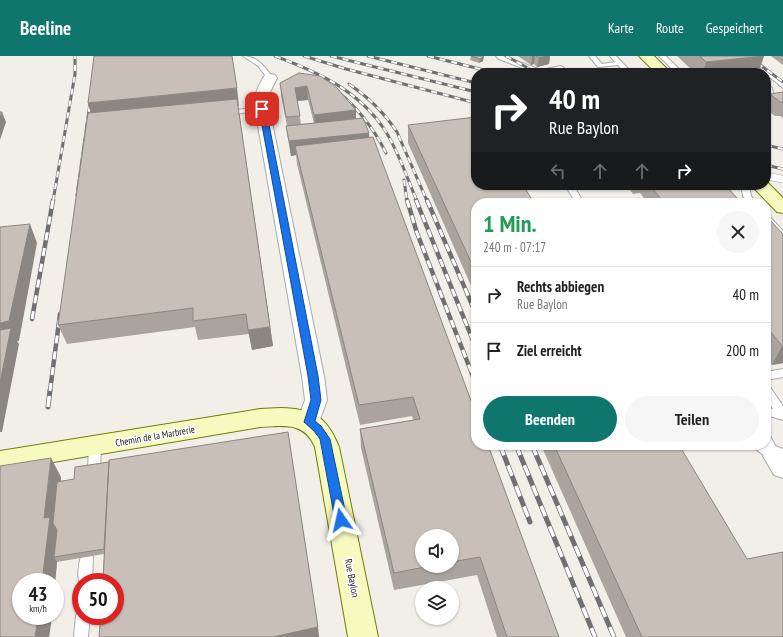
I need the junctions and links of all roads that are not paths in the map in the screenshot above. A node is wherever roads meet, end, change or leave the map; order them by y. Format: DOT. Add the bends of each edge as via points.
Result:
graph roads {
  1 [pos="246,56"];
  2 [pos="499,56"];
  3 [pos="592,56"];
  4 [pos="613,56"];
  5 [pos="633,56"];
  6 [pos="646,56"];
  7 [pos="662,56"];
  8 [pos="747,56"];
  9 [pos="620,63"];
  10 [pos="530,68"];
  11 [pos="624,68"];
  12 [pos="645,68"];
  13 [pos="659,68"];
  14 [pos="675,68"];
  15 [pos="761,68"];
  16 [pos="771,76"];
  17 [pos="270,78"];
  18 [pos="783,86"];
  19 [pos="777,98"];
  20 [pos="771,99"];
  21 [pos="262,109"];
  22 [pos="216,114"];
  23 [pos="771,175"];
  24 [pos="771,179"];
  25 [pos="783,179"];
  26 [pos="720,190"];
  27 [pos="765,190"];
  28 [pos="783,190"];
  29 [pos="730,198"];
  30 [pos="783,208"];
  31 [pos="771,225"];
  32 [pos="783,236"];
  33 [pos="783,373"];
  34 [pos="771,375"];
  35 [pos="771,397"];
  36 [pos="771,412"];
  37 [pos="783,415"];
  38 [pos="309,422"];
  39 [pos="95,446"];
  40 [pos="0,461"];
  41 [pos="94,470"];
  42 [pos="87,557"];
  43 [pos="86,573"];
  44 [pos="82,625"];
  45 [pos="81,637"];
  46 [pos="363,637"];
  1 -- 17 [label="lane" via="260,66"];
  2 -- 10 [label="lane"];
  3 -- 9 [label="lane" via="600,66"];
  4 -- 9 [label="lane"];
  5 -- 12 [label="main road"];
  6 -- 13 [label="main road"];
  7 -- 14 [label="lane"];
  8 -- 15 [label="lane"];
  9 -- 11 [label="lane"];
  16 -- 18 [label="lane"];
  17 -- 21 [label="street" via="262,94"];
  19 -- 20 [label="lane"];
  21 -- 22 [label="lane"];
  21 -- 38 [label="street" via="313,376 316,400"];
  23 -- 25 [label="lane, bridge"];
  24 -- 28 [label="main road"];
  26 -- 29 [label="lane"];
  27 -- 30 [label="main road"];
  31 -- 32 [label="lane"];
  33 -- 34 [label="lane"];
  35 -- 37 [label="lane"];
  36 -- 37 [label="lane"];
  38 -- 39 [label="main road, Chemin de la Marbrerie" via="285,416 260,418"];
  38 -- 46 [label="main road, Rue Baylon" via="318,428 327,447"];
  39 -- 40 [label="main road, Chemin de la Marbrerie"];
  39 -- 41 [label="lane"];
  42 -- 43 [label="lane"];
  44 -- 45 [label="lane"];
}
